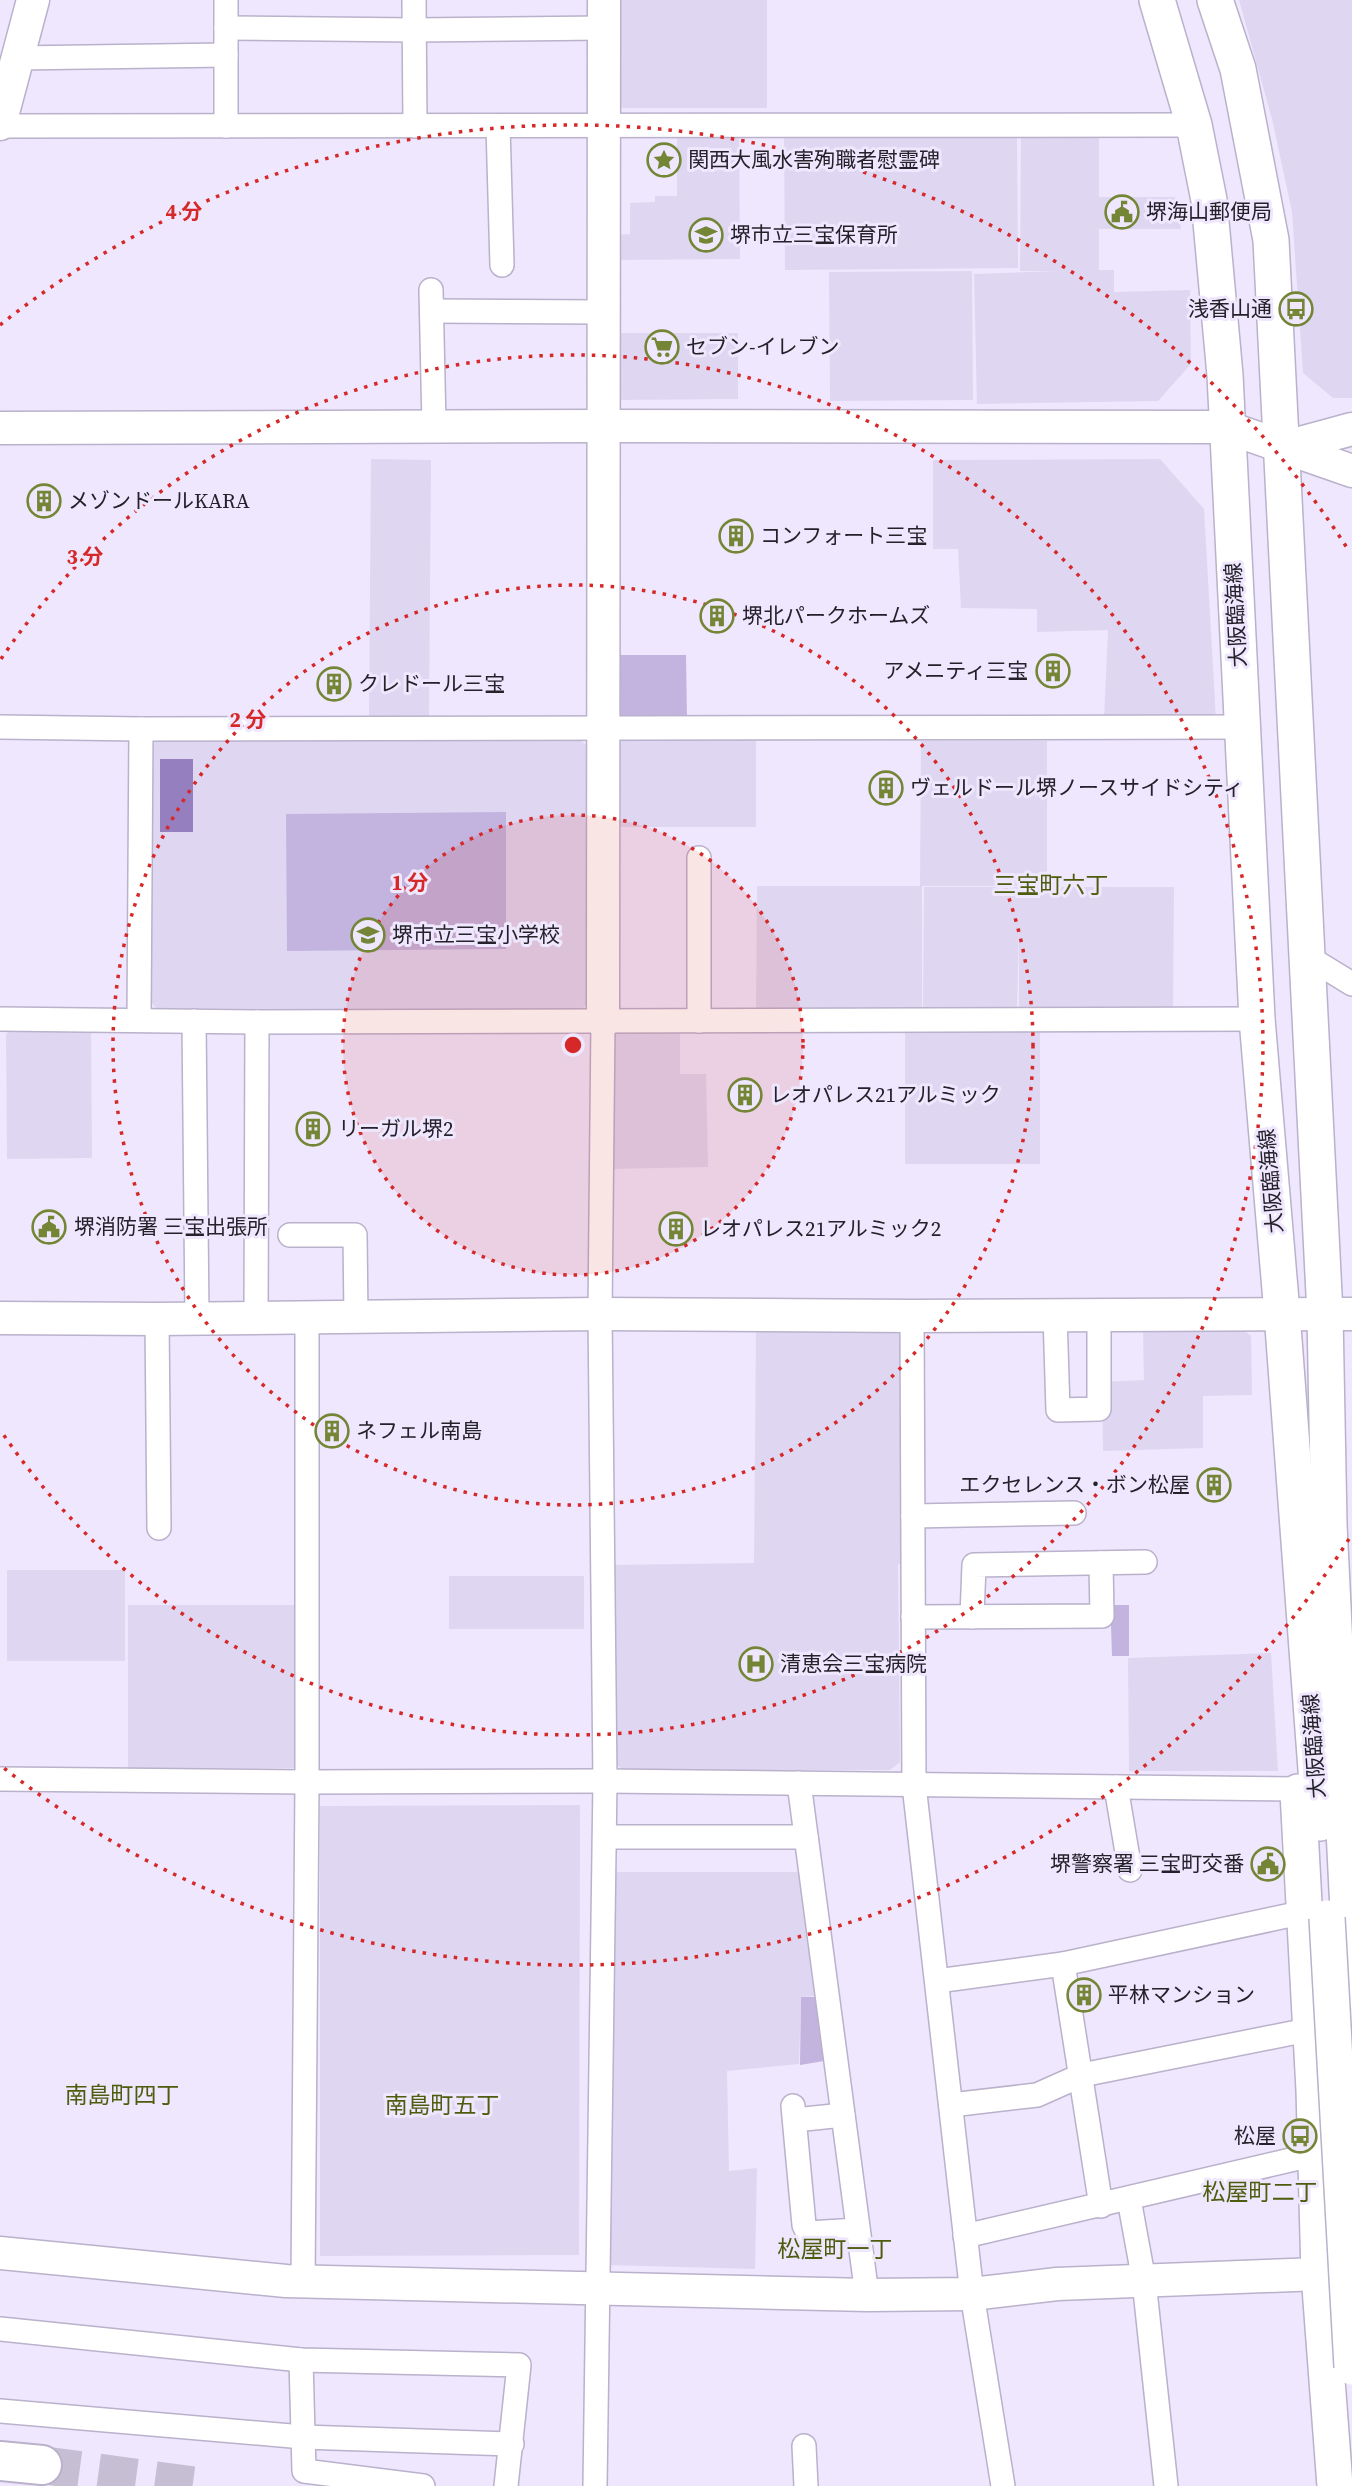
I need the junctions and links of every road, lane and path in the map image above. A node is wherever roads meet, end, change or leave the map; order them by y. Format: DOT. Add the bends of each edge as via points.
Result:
graph roads {
  1 [pos="33,0"];
  2 [pos="226,0"];
  3 [pos="414,0"];
  4 [pos="1157,0"];
  5 [pos="1215,0"];
  6 [pos="604,14"];
  7 [pos="226,28"];
  8 [pos="414,30"];
  9 [pos="226,55"];
  10 [pos="16,58"];
  11 [pos="0,125"];
  12 [pos="1194,125"];
  13 [pos="226,126"];
  14 [pos="415,126"];
  15 [pos="498,126"];
  16 [pos="604,126"];
  17 [pos="502,265"];
  18 [pos="604,312"];
  19 [pos="434,426"];
  20 [pos="604,426"];
  21 [pos="1226,427"];
  22 [pos="0,428"];
  23 [pos="1352,429"];
  24 [pos="1282,448"];
  25 [pos="1352,471"];
  26 [pos="0,727"];
  27 [pos="603,727"];
  28 [pos="1241,727"];
  29 [pos="141,729"];
  30 [pos="699,858"];
  31 [pos="1308,957"];
  32 [pos="1352,984"];
  33 [pos="0,1019"];
  34 [pos="139,1019"];
  35 [pos="1257,1019"];
  36 [pos="194,1021"];
  37 [pos="699,1021"];
  38 [pos="257,1022"];
  39 [pos="603,1022"];
  40 [pos="290,1236"];
  41 [pos="1282,1313"];
  42 [pos="600,1314"];
  43 [pos="1339,1314"];
  44 [pos="1055,1315"];
  45 [pos="1099,1315"];
  46 [pos="912,1316"];
  47 [pos="307,1317"];
  48 [pos="356,1317"];
  49 [pos="0,1318"];
  50 [pos="197,1318"];
  51 [pos="256,1318"];
  52 [pos="157,1319"];
  53 [pos="1074,1513"];
  54 [pos="913,1516"];
  55 [pos="159,1528"];
  56 [pos="1145,1562"];
  57 [pos="1101,1563"];
  58 [pos="1352,1612"];
  59 [pos="913,1617"];
  60 [pos="972,1617"];
  61 [pos="0,1779"];
  62 [pos="605,1781"];
  63 [pos="307,1782"];
  64 [pos="799,1783"];
  65 [pos="914,1785"];
  66 [pos="1116,1787"];
  67 [pos="1298,1789"];
  68 [pos="604,1837"];
  69 [pos="806,1837"];
  70 [pos="1130,1870"];
  71 [pos="1326,1916"];
  72 [pos="1063,1964"];
  73 [pos="937,1981"];
  74 [pos="1352,1992"];
  75 [pos="1352,2021"];
  76 [pos="1311,2030"];
  77 [pos="1082,2075"];
  78 [pos="951,2105"];
  79 [pos="843,2115"];
  80 [pos="1315,2154"];
  81 [pos="1129,2199"];
  82 [pos="1101,2206"];
  83 [pos="858,2230"];
  84 [pos="965,2236"];
  85 [pos="0,2253"];
  86 [pos="1326,2273"];
  87 [pos="1144,2281"];
  88 [pos="303,2282"];
  89 [pos="597,2288"];
  90 [pos="972,2294"];
  91 [pos="867,2295"];
  92 [pos="0,2329"];
  93 [pos="301,2360"];
  94 [pos="1352,2367"];
  95 [pos="0,2411"];
  96 [pos="303,2437"];
  97 [pos="512,2444"];
  98 [pos="804,2446"];
  99 [pos="0,2461"];
  100 [pos="42,2465"];
  101 [pos="423,2486"];
  102 [pos="506,2486"];
  103 [pos="596,2486"];
  104 [pos="806,2486"];
  105 [pos="1003,2486"];
  106 [pos="1167,2486"];
  107 [pos="1319,2486"];
  108 [pos="1335,2486"];
  1 -- 10 [label="street"];
  2 -- 7 [label="street"];
  3 -- 8 [label="street"];
  4 -- 12 [label="main road, 大阪臨海線"];
  5 -- 24 [label="main road, 大阪臨海線" via="1238,69 1271,240"];
  6 -- 8 [label="street"];
  6 -- 16 [label="street"];
  7 -- 8 [label="street"];
  7 -- 9 [label="street"];
  8 -- 14 [label="street"];
  9 -- 10 [label="street"];
  9 -- 13 [label="street"];
  10 -- 11 [label="street"];
  11 -- 13 [label="street"];
  12 -- 16 [label="street"];
  12 -- 21 [label="main road, 大阪臨海線" via="1209,200"];
  13 -- 14 [label="street"];
  14 -- 15 [label="street"];
  15 -- 16 [label="street"];
  15 -- 17 [label="street"];
  16 -- 18 [label="street"];
  18 -- 19 [label="street" via="431,301"];
  18 -- 20 [label="street"];
  19 -- 20 [label="street"];
  19 -- 22 [label="street"];
  20 -- 21 [label="street"];
  20 -- 27 [label="street"];
  21 -- 24 [label="street"];
  21 -- 28 [label="main road, 大阪臨海線"];
  23 -- 24 [label="street"];
  24 -- 25 [label="street"];
  24 -- 31 [label="main road, 大阪臨海線"];
  26 -- 29 [label="street"];
  27 -- 28 [label="street"];
  27 -- 29 [label="street"];
  27 -- 39 [label="street"];
  28 -- 35 [label="main road, 大阪臨海線"];
  29 -- 34 [label="street"];
  30 -- 37 [label="street"];
  31 -- 32 [label="street"];
  31 -- 43 [label="main road, 大阪臨海線"];
  33 -- 34 [label="street"];
  34 -- 36 [label="street"];
  35 -- 37 [label="street"];
  35 -- 41 [label="main road, 大阪臨海線"];
  36 -- 38 [label="street"];
  36 -- 50 [label="street"];
  37 -- 39 [label="street"];
  38 -- 39 [label="street"];
  38 -- 51 [label="street"];
  39 -- 42 [label="street"];
  40 -- 48 [label="street" via="355,1235"];
  41 -- 43 [label="street"];
  41 -- 45 [label="street"];
  41 -- 67 [label="main road" via="1278,1497"];
  41 -- 71 [label="main road, 大阪臨海線"];
  42 -- 46 [label="street"];
  42 -- 48 [label="street"];
  42 -- 62 [label="street"];
  43 -- 58 [label="main road"];
  43 -- 71 [label="main road, 大阪臨海線" via="1329,1525"];
  44 -- 45 [label="street"];
  44 -- 45 [label="street" via="1058,1410 1099,1409"];
  44 -- 46 [label="street"];
  46 -- 54 [label="street"];
  47 -- 48 [label="street"];
  47 -- 51 [label="street"];
  47 -- 63 [label="street"];
  49 -- 52 [label="street"];
  50 -- 51 [label="street"];
  50 -- 52 [label="street"];
  52 -- 55 [label="street" via="168,1440"];
  53 -- 54 [label="street"];
  54 -- 59 [label="street"];
  56 -- 57 [label="street"];
  57 -- 60 [label="street" via="974,1565"];
  57 -- 60 [label="street" via="1102,1616"];
  59 -- 60 [label="street"];
  59 -- 65 [label="street"];
  61 -- 63 [label="street"];
  62 -- 63 [label="street"];
  62 -- 64 [label="street"];
  62 -- 68 [label="street"];
  63 -- 88 [label="street"];
  64 -- 65 [label="street"];
  64 -- 69 [label="street"];
  65 -- 66 [label="street"];
  65 -- 73 [label="street"];
  66 -- 67 [label="street"];
  66 -- 70 [label="street"];
  67 -- 71 [label="main road"];
  68 -- 69 [label="street"];
  68 -- 89 [label="street"];
  69 -- 79 [label="street"];
  71 -- 72 [label="street"];
  71 -- 74 [label="main road, 大阪臨海線"];
  71 -- 76 [label="main road"];
  71 -- 94 [label="main road, 大阪臨海線, bridge"];
  72 -- 73 [label="street"];
  72 -- 77 [label="street"];
  73 -- 78 [label="street"];
  75 -- 76 [label="street"];
  76 -- 77 [label="street"];
  76 -- 80 [label="main road"];
  77 -- 78 [label="street" via="1037,2095"];
  77 -- 82 [label="street"];
  78 -- 84 [label="street"];
  79 -- 83 [label="street"];
  79 -- 83 [label="street" via="794,2113 804,2225 808,2233"];
  80 -- 81 [label="street"];
  80 -- 86 [label="main road"];
  81 -- 82 [label="street"];
  81 -- 87 [label="street"];
  82 -- 84 [label="street"];
  83 -- 91 [label="street"];
  84 -- 90 [label="street"];
  85 -- 88 [label="street"];
  86 -- 87 [label="street"];
  86 -- 107 [label="street"];
  86 -- 108 [label="main road"];
  87 -- 90 [label="street" via="1057,2284"];
  87 -- 106 [label="street"];
  88 -- 89 [label="street"];
  89 -- 91 [label="street"];
  89 -- 103 [label="street"];
  90 -- 91 [label="street"];
  90 -- 105 [label="street"];
  92 -- 93 [label="street"];
  93 -- 96 [label="street"];
  93 -- 97 [label="street" via="519,2365"];
  95 -- 96 [label="street"];
  96 -- 97 [label="street"];
  96 -- 101 [label="street" via="304,2471"];
  97 -- 102 [label="street"];
  98 -- 104 [label="street"];
  99 -- 100 [label="highway"];
}
